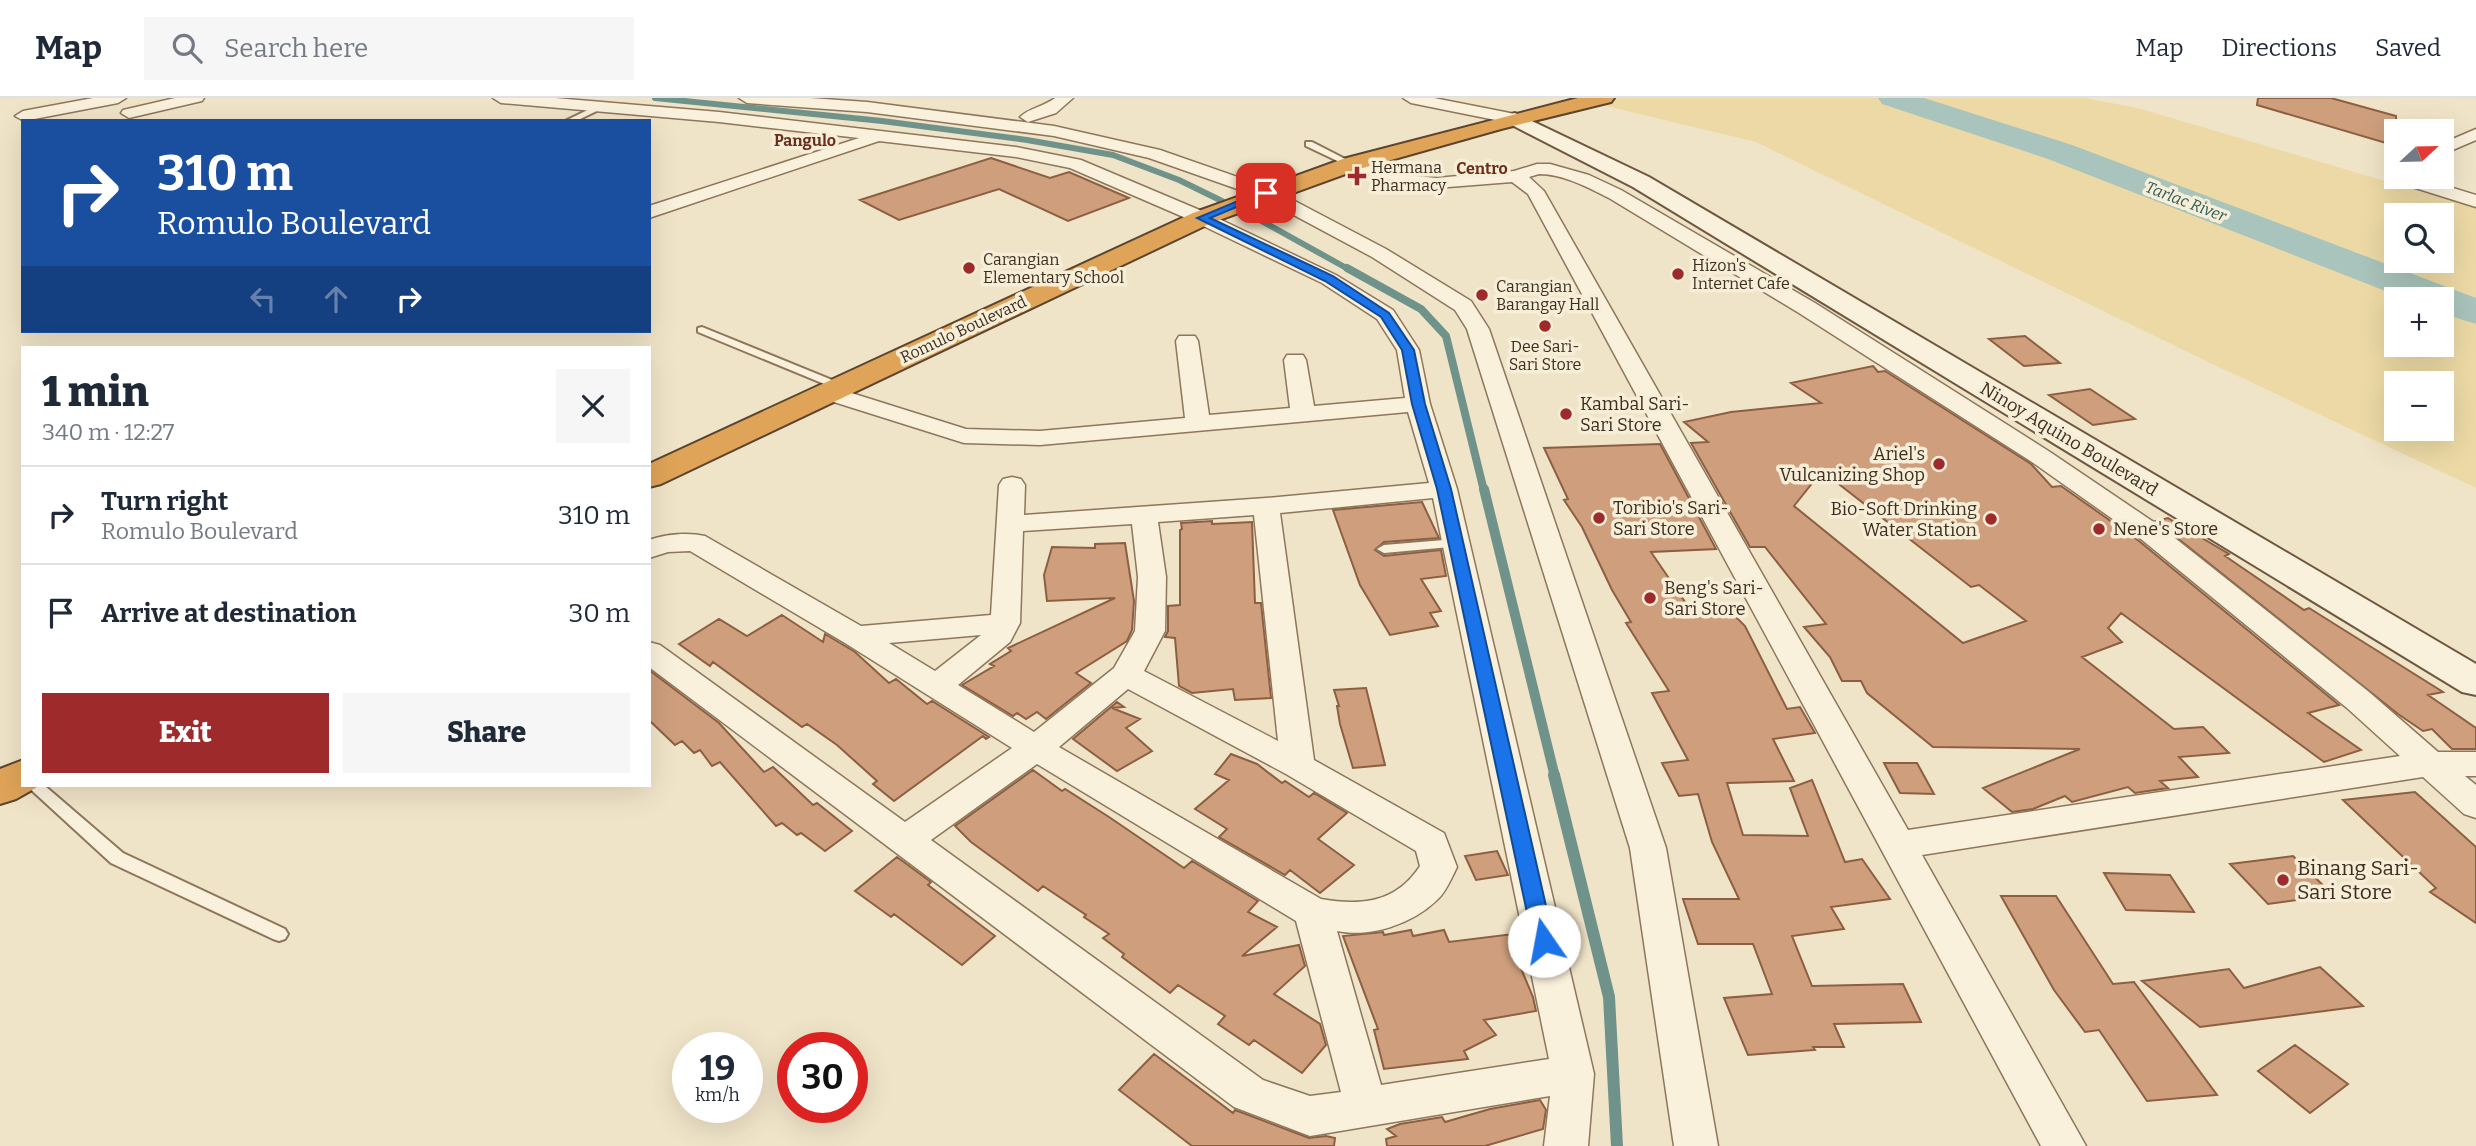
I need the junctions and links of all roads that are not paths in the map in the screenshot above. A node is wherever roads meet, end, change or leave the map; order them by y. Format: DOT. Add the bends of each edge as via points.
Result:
graph roads {
  1 [pos="118,98"];
  2 [pos="196,98"];
  3 [pos="501,98"];
  4 [pos="747,98"];
  5 [pos="909,98"];
  6 [pos="1065,98"];
  7 [pos="1412,98"];
  8 [pos="1604,98"];
  9 [pos="1025,100"];
  10 [pos="871,105"];
  11 [pos="601,107"];
  12 [pos="638,110"];
  13 [pos="129,113"];
  14 [pos="23,116"];
  15 [pos="574,119"];
  16 [pos="620,119"];
  17 [pos="1514,120"];
  18 [pos="1024,122"];
  19 [pos="2476,134"];
  20 [pos="881,136"];
  21 [pos="1310,144"];
  22 [pos="2454,144"];
  23 [pos="1351,164"];
  24 [pos="1517,176"];
  25 [pos="2441,189"];
  26 [pos="1266,193"];
  27 [pos="2476,201"];
  28 [pos="651,211"];
  29 [pos="1202,218"];
  30 [pos="702,330"];
  31 [pos="1187,341"];
  32 [pos="1295,360"];
  33 [pos="832,389"];
  34 [pos="1418,404"];
  35 [pos="1303,415"];
  36 [pos="1198,424"];
  37 [pos="651,476"];
  38 [pos="1012,485"];
  39 [pos="1444,489"];
  40 [pos="1266,506"];
  41 [pos="1144,514"];
  42 [pos="1010,524"];
  43 [pos="1456,543"];
  44 [pos="651,549"];
  45 [pos="1384,549"];
  46 [pos="1005,623"];
  47 [pos="856,636"];
  48 [pos="651,653"];
  49 [pos="1126,675"];
  50 [pos="2476,682"];
  51 [pos="937,686"];
  52 [pos="1036,748"];
  53 [pos="2427,764"];
  54 [pos="2476,764"];
  55 [pos="1298,766"];
  56 [pos="0,775"];
  57 [pos="21,776"];
  58 [pos="21,777"];
  59 [pos="36,787"];
  60 [pos="0,788"];
  61 [pos="2476,805"];
  62 [pos="904,841"];
  63 [pos="1897,845"];
  64 [pos="1312,912"];
  65 [pos="279,934"];
  66 [pos="1573,1074"];
  67 [pos="1366,1107"];
  68 [pos="1566,1146"];
  69 [pos="1696,1146"];
  70 [pos="2064,1146"];
  1 -- 14 [label="street"];
  2 -- 13 [label="street"];
  3 -- 11 [label="street"];
  4 -- 10 [label="street"];
  5 -- 10 [label="street"];
  6 -- 18 [label="street"];
  7 -- 17 [label="street"];
  8 -- 17 [label="highway, Romulo Boulevard"];
  9 -- 18 [label="street" via="1022,104 1032,113"];
  10 -- 18 [label="street"];
  11 -- 12 [label="street"];
  11 -- 15 [label="lane"];
  12 -- 16 [label="street"];
  12 -- 20 [label="street"];
  17 -- 23 [label="highway, Romulo Boulevard"];
  17 -- 50 [label="main road, Ninoy Aquino Boulevard" via="1637,188 1662,196"];
  18 -- 26 [label="street" via="1154,154"];
  19 -- 22 [label="street"];
  20 -- 28 [label="street"];
  20 -- 29 [label="street" via="1075,164"];
  21 -- 23 [label="lane"];
  23 -- 24 [label="street" via="1436,183"];
  23 -- 26 [label="highway, Romulo Boulevard"];
  24 -- 53 [label="street" via="1550,169 1615,194 2030,449 2151,533 2358,700"];
  24 -- 63 [label="street" via="1535,191"];
  25 -- 27 [label="street"];
  26 -- 29 [label="highway, Romulo Boulevard"];
  26 -- 69 [label="street" via="1437,288 1463,306 1478,329 1648,848"];
  29 -- 33 [label="highway, Romulo Boulevard"];
  29 -- 34 [label="street" via="1329,279 1385,315 1408,350"];
  30 -- 33 [label="lane"];
  31 -- 36 [label="street"];
  32 -- 35 [label="street"];
  33 -- 36 [label="street" via="964,436 1041,438"];
  33 -- 37 [label="highway, Romulo Boulevard"];
  34 -- 35 [label="street"];
  34 -- 39 [label="street"];
  35 -- 36 [label="street"];
  38 -- 42 [label="street"];
  39 -- 40 [label="street"];
  39 -- 43 [label="street"];
  40 -- 41 [label="street"];
  40 -- 55 [label="street"];
  41 -- 42 [label="street"];
  41 -- 49 [label="street" via="1152,577 1150,631"];
  42 -- 46 [label="street"];
  43 -- 45 [label="lane"];
  43 -- 66 [label="street"];
  44 -- 47 [label="street" via="695,542"];
  46 -- 47 [label="street"];
  46 -- 51 [label="street" via="999,635"];
  47 -- 51 [label="street"];
  48 -- 62 [label="street"];
  49 -- 52 [label="street"];
  49 -- 55 [label="street"];
  51 -- 52 [label="street"];
  52 -- 62 [label="street"];
  52 -- 64 [label="street"];
  53 -- 54 [label="street"];
  53 -- 61 [label="street"];
  53 -- 63 [label="street"];
  55 -- 64 [label="street" via="1431,843 1438,867 1425,890 1386,914 1351,919"];
  56 -- 57 [label="street"];
  58 -- 60 [label="highway"];
  59 -- 65 [label="lane" via="117,858"];
  62 -- 67 [label="street" via="1249,1094 1310,1116"];
  63 -- 70 [label="street"];
  64 -- 67 [label="street"];
  66 -- 67 [label="street"];
  66 -- 68 [label="street"];
}
